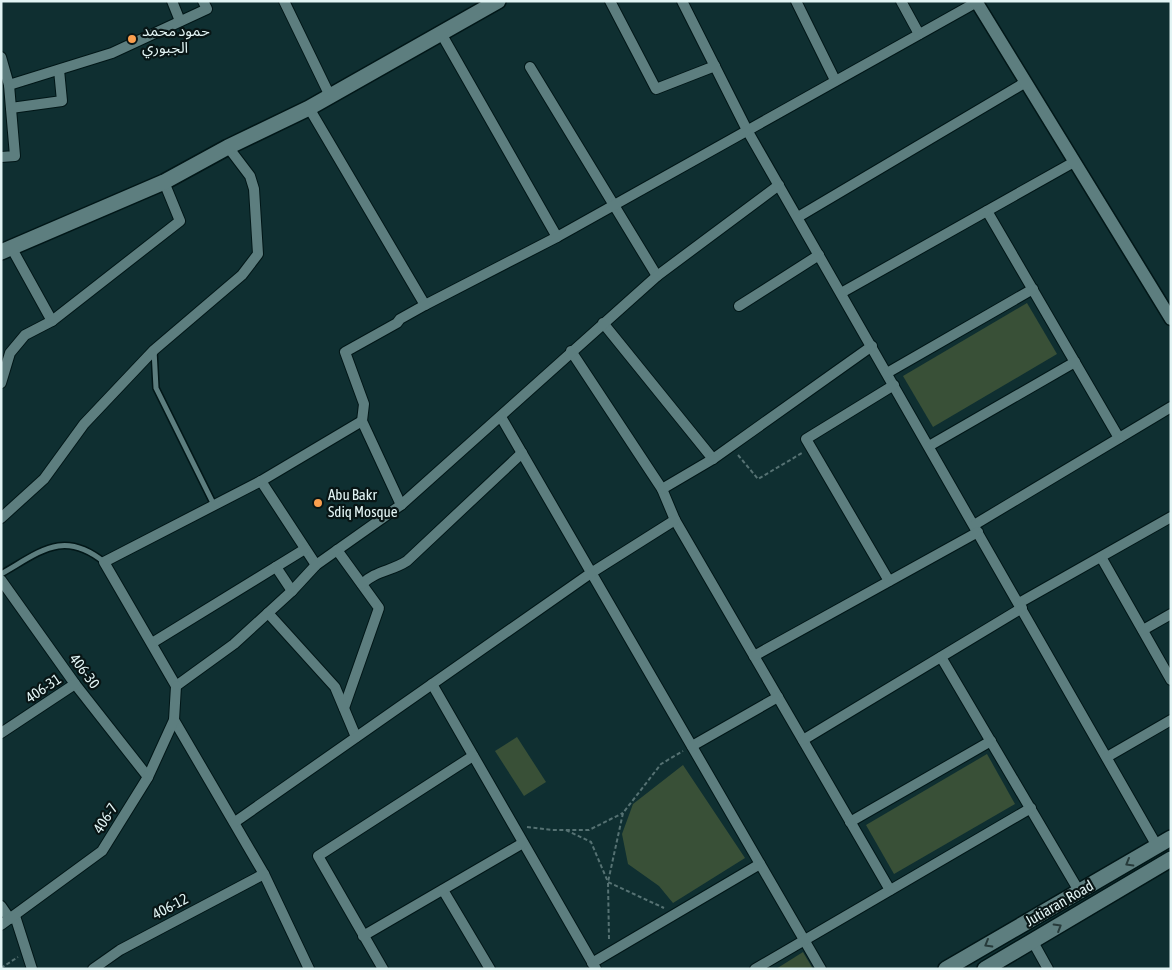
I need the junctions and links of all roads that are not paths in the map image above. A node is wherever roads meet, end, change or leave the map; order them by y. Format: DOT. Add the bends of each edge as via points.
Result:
graph roads {
  1 [pos="172,1"];
  2 [pos="203,1"];
  3 [pos="284,1"];
  4 [pos="498,1"];
  5 [pos="610,1"];
  6 [pos="682,1"];
  7 [pos="796,1"];
  8 [pos="901,1"];
  9 [pos="977,2"];
  10 [pos="180,22"];
  11 [pos="918,34"];
  12 [pos="442,35"];
  13 [pos="1,57"];
  14 [pos="715,66"];
  15 [pos="530,67"];
  16 [pos="59,70"];
  17 [pos="835,80"];
  18 [pos="1026,82"];
  19 [pos="9,85"];
  20 [pos="330,96"];
  21 [pos="11,108"];
  22 [pos="309,108"];
  23 [pos="748,130"];
  24 [pos="228,147"];
  25 [pos="1,157"];
  26 [pos="1074,162"];
  27 [pos="164,182"];
  28 [pos="779,185"];
  29 [pos="612,205"];
  30 [pos="987,211"];
  31 [pos="798,217"];
  32 [pos="557,237"];
  33 [pos="6,249"];
  34 [pos="819,255"];
  35 [pos="657,276"];
  36 [pos="1033,289"];
  37 [pos="841,293"];
  38 [pos="426,305"];
  39 [pos="739,306"];
  40 [pos="1171,319"];
  41 [pos="52,321"];
  42 [pos="603,323"];
  43 [pos="872,346"];
  44 [pos="154,350"];
  45 [pos="571,351"];
  46 [pos="1075,362"];
  47 [pos="887,373"];
  48 [pos="1,384"];
  49 [pos="894,385"];
  50 [pos="1171,406"];
  51 [pos="501,417"];
  52 [pos="362,420"];
  53 [pos="1119,438"];
  54 [pos="928,446"];
  55 [pos="522,453"];
  56 [pos="713,459"];
  57 [pos="261,481"];
  58 [pos="662,490"];
  59 [pos="214,505"];
  60 [pos="401,505"];
  61 [pos="1171,517"];
  62 [pos="1,518"];
  63 [pos="675,520"];
  64 [pos="976,528"];
  65 [pos="305,549"];
  66 [pos="337,550"];
  67 [pos="1101,557"];
  68 [pos="104,562"];
  69 [pos="316,565"];
  70 [pos="276,566"];
  71 [pos="592,573"];
  72 [pos="1,574"];
  73 [pos="1,580"];
  74 [pos="889,581"];
  75 [pos="362,584"];
  76 [pos="292,591"];
  77 [pos="1020,605"];
  78 [pos="268,613"];
  79 [pos="1171,614"];
  80 [pos="1143,630"];
  81 [pos="152,643"];
  82 [pos="754,656"];
  83 [pos="941,657"];
  84 [pos="1171,680"];
  85 [pos="76,684"];
  86 [pos="432,684"];
  87 [pos="176,686"];
  88 [pos="778,697"];
  89 [pos="344,708"];
  90 [pos="174,720"];
  91 [pos="1171,720"];
  92 [pos="1,733"];
  93 [pos="356,737"];
  94 [pos="803,740"];
  95 [pos="991,741"];
  96 [pos="692,746"];
  97 [pos="473,756"];
  98 [pos="1107,757"];
  99 [pos="148,777"];
  100 [pos="1031,808"];
  101 [pos="235,822"];
  102 [pos="850,822"];
  103 [pos="1171,838"];
  104 [pos="523,843"];
  105 [pos="1158,846"];
  106 [pos="1171,859"];
  107 [pos="760,864"];
  108 [pos="264,874"];
  109 [pos="443,890"];
  110 [pos="890,890"];
  111 [pos="1080,891"];
  112 [pos="1,906"];
  113 [pos="13,917"];
  114 [pos="1,926"];
  115 [pos="363,936"];
  116 [pos="804,940"];
  117 [pos="1033,942"];
  118 [pos="594,966"];
  119 [pos="32,969"];
  120 [pos="93,969"];
  121 [pos="310,969"];
  122 [pos="383,969"];
  123 [pos="490,969"];
  124 [pos="756,969"];
  125 [pos="820,969"];
  126 [pos="946,969"];
  127 [pos="985,969"];
  128 [pos="1048,969"];
  1 -- 10 [label="street"];
  2 -- 10 [label="street" via="207,9"];
  3 -- 20 [label="street"];
  4 -- 12 [label="main road"];
  5 -- 14 [label="street" via="656,89"];
  6 -- 14 [label="street"];
  7 -- 17 [label="street"];
  8 -- 11 [label="street"];
  9 -- 11 [label="street"];
  9 -- 18 [label="street"];
  10 -- 16 [label="street" via="112,53"];
  11 -- 17 [label="street"];
  12 -- 20 [label="main road"];
  12 -- 32 [label="street"];
  13 -- 19 [label="street"];
  14 -- 23 [label="street"];
  15 -- 29 [label="street"];
  16 -- 19 [label="street"];
  16 -- 21 [label="street" via="62,102"];
  17 -- 23 [label="street"];
  18 -- 26 [label="street"];
  18 -- 31 [label="street"];
  19 -- 21 [label="street"];
  20 -- 22 [label="main road"];
  21 -- 25 [label="street" via="15,156"];
  22 -- 24 [label="main road"];
  22 -- 38 [label="street"];
  23 -- 28 [label="street"];
  23 -- 29 [label="street"];
  24 -- 27 [label="main road"];
  24 -- 44 [label="street" via="250,176 254,189 258,254 242,275"];
  26 -- 30 [label="street"];
  26 -- 40 [label="street"];
  27 -- 33 [label="main road"];
  27 -- 41 [label="street" via="180,221"];
  28 -- 31 [label="street"];
  28 -- 35 [label="street"];
  29 -- 32 [label="street"];
  29 -- 35 [label="street"];
  30 -- 36 [label="street"];
  30 -- 37 [label="street"];
  31 -- 34 [label="street"];
  32 -- 38 [label="street"];
  33 -- 41 [label="street"];
  34 -- 37 [label="street"];
  34 -- 39 [label="street"];
  35 -- 42 [label="street"];
  36 -- 46 [label="street"];
  36 -- 47 [label="street"];
  37 -- 43 [label="street"];
  38 -- 52 [label="street" via="344,352 364,404"];
  41 -- 48 [label="street" via="25,335 10,353"];
  42 -- 45 [label="street"];
  42 -- 56 [label="street"];
  43 -- 47 [label="street"];
  43 -- 56 [label="street"];
  44 -- 59 [label="lane" via="156,388"];
  44 -- 62 [label="street" via="84,424 44,479"];
  45 -- 51 [label="street"];
  45 -- 58 [label="street"];
  46 -- 53 [label="street"];
  46 -- 54 [label="street"];
  47 -- 49 [label="street"];
  49 -- 54 [label="street"];
  49 -- 74 [label="street" via="806,439"];
  50 -- 53 [label="street"];
  51 -- 55 [label="street"];
  51 -- 60 [label="street"];
  52 -- 57 [label="street"];
  52 -- 60 [label="street"];
  53 -- 64 [label="street"];
  54 -- 64 [label="street"];
  55 -- 71 [label="street"];
  55 -- 75 [label="street" via="407,561 375,573"];
  56 -- 58 [label="street"];
  57 -- 59 [label="street"];
  57 -- 65 [label="street"];
  58 -- 63 [label="street"];
  59 -- 68 [label="street"];
  60 -- 66 [label="street"];
  61 -- 67 [label="street"];
  63 -- 71 [label="street"];
  63 -- 82 [label="street"];
  64 -- 74 [label="street"];
  64 -- 77 [label="street"];
  65 -- 69 [label="street"];
  65 -- 70 [label="street"];
  66 -- 69 [label="street"];
  66 -- 75 [label="street"];
  67 -- 77 [label="street"];
  67 -- 80 [label="street"];
  68 -- 72 [label="lane" via="82,547 59,544"];
  68 -- 81 [label="street"];
  69 -- 76 [label="street"];
  70 -- 76 [label="street"];
  70 -- 81 [label="street"];
  71 -- 86 [label="street"];
  71 -- 96 [label="street"];
  73 -- 85 [label="street, 406-30"];
  74 -- 82 [label="street"];
  75 -- 89 [label="street" via="379,608"];
  76 -- 78 [label="street"];
  77 -- 83 [label="street"];
  77 -- 98 [label="street"];
  78 -- 87 [label="street" via="234,644"];
  78 -- 89 [label="street" via="335,687"];
  79 -- 80 [label="street"];
  80 -- 84 [label="street"];
  81 -- 87 [label="street"];
  82 -- 88 [label="street"];
  83 -- 94 [label="street"];
  83 -- 95 [label="street"];
  85 -- 92 [label="street, 406-31"];
  85 -- 99 [label="street, 406-30"];
  86 -- 93 [label="street"];
  86 -- 97 [label="street"];
  87 -- 90 [label="street, 406-7"];
  88 -- 94 [label="street"];
  88 -- 96 [label="street"];
  89 -- 93 [label="street"];
  90 -- 99 [label="street, 406-7"];
  90 -- 101 [label="street"];
  91 -- 98 [label="street"];
  93 -- 101 [label="street"];
  94 -- 102 [label="street"];
  95 -- 100 [label="street"];
  95 -- 102 [label="street"];
  96 -- 107 [label="street"];
  97 -- 104 [label="street"];
  97 -- 115 [label="street" via="318,856"];
  98 -- 105 [label="street"];
  99 -- 113 [label="street, 406-7" via="102,851"];
  100 -- 110 [label="street"];
  100 -- 111 [label="street"];
  101 -- 108 [label="street"];
  102 -- 110 [label="street"];
  103 -- 105 [label="main road, Jutiaran Road"];
  104 -- 109 [label="street"];
  104 -- 118 [label="street"];
  105 -- 111 [label="main road, Jutiaran Road, one-way"];
  117 -- 106 [label="main road, Jutiaran Road, one-way"];
  107 -- 116 [label="street"];
  107 -- 118 [label="street" via="609,952"];
  108 -- 120 [label="street, 406-12" via="120,950"];
  108 -- 121 [label="street"];
  109 -- 115 [label="street"];
  109 -- 123 [label="street"];
  110 -- 116 [label="street"];
  111 -- 126 [label="main road, Jutiaran Road, one-way"];
  112 -- 113 [label="street"];
  113 -- 114 [label="street, 406-7"];
  113 -- 119 [label="street"];
  115 -- 122 [label="street"];
  116 -- 124 [label="street"];
  116 -- 125 [label="street"];
  117 -- 127 [label="main road, Jutiaran Road"];
  117 -- 128 [label="street"];
}
